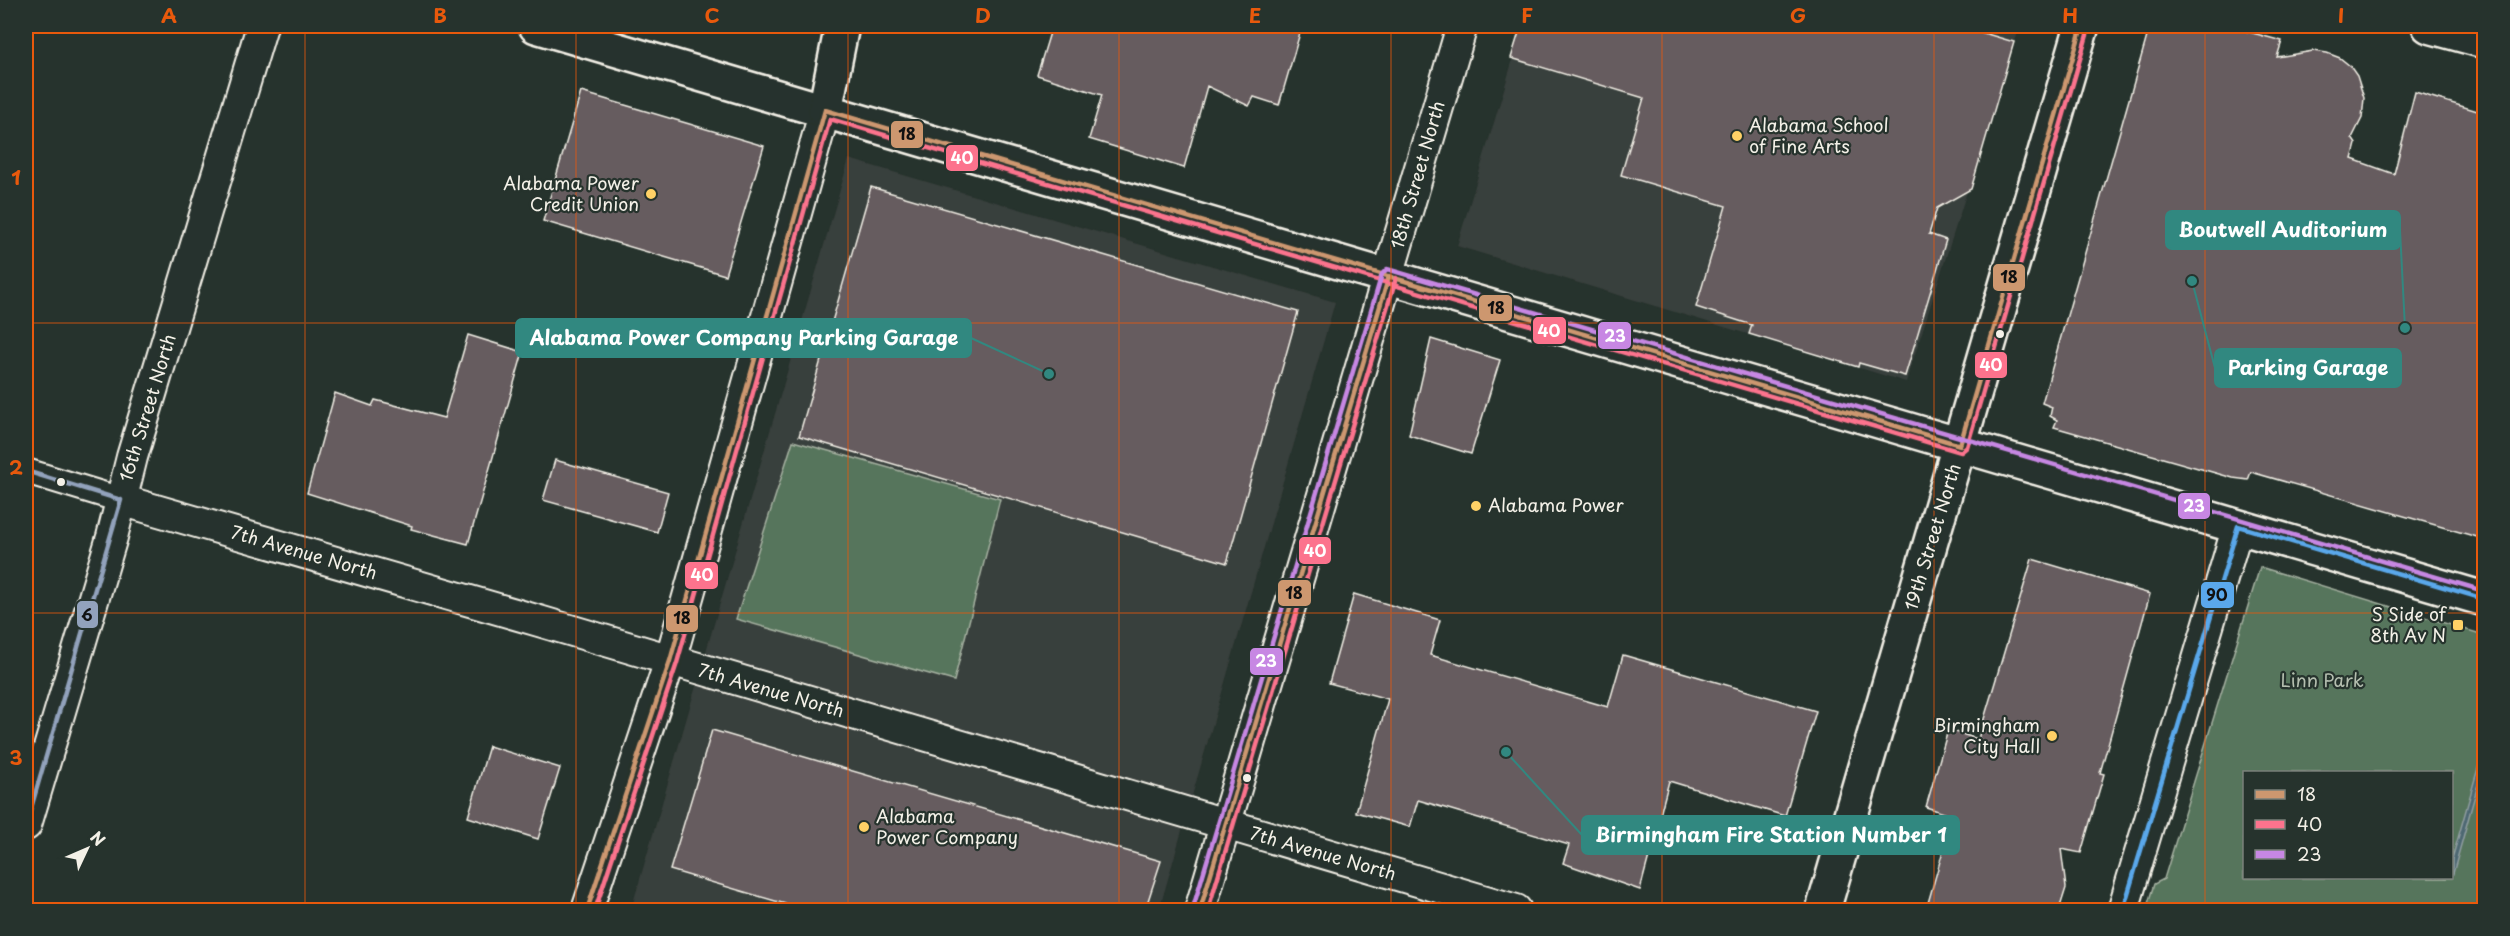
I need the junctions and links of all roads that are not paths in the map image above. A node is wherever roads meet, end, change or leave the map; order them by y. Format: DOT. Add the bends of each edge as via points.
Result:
graph roads {
  1 [pos="262,26"];
  2 [pos="536,26"];
  3 [pos="842,26"];
  4 [pos="1462,26"];
  5 [pos="2082,26"];
  6 [pos="2429,26"];
  7 [pos="2484,41"];
  8 [pos="825,110"];
  9 [pos="1389,276"];
  10 [pos="1960,444"];
  11 [pos="26,471"];
  12 [pos="121,500"];
  13 [pos="2238,526"];
  14 [pos="2484,598"];
  15 [pos="670,661"];
  16 [pos="26,825"];
  17 [pos="1226,825"];
  18 [pos="587,910"];
  19 [pos="1200,910"];
  20 [pos="1516,910"];
  21 [pos="1823,910"];
  22 [pos="2124,910"];
  1 -- 12 [label="street, 16th Street North"];
  2 -- 8 [label="main road"];
  3 -- 8 [label="main road"];
  4 -- 9 [label="street, 18th Street North"];
  5 -- 10 [label="main road, 19th Street North"];
  6 -- 7 [label="main road"];
  8 -- 9 [label="main road"];
  8 -- 15 [label="street"];
  9 -- 10 [label="main road"];
  9 -- 17 [label="street, 18th Street North"];
  10 -- 13 [label="main road"];
  10 -- 21 [label="main road, 19th Street North"];
  11 -- 12 [label="street, 7th Avenue North"];
  12 -- 15 [label="street, 7th Avenue North"];
  12 -- 16 [label="street, 16th Street North"];
  13 -- 14 [label="main road"];
  13 -- 22 [label="street"];
  15 -- 17 [label="street, 7th Avenue North"];
  15 -- 18 [label="street"];
  17 -- 19 [label="street, 18th Street North"];
  17 -- 20 [label="street, 7th Avenue North"];
}
